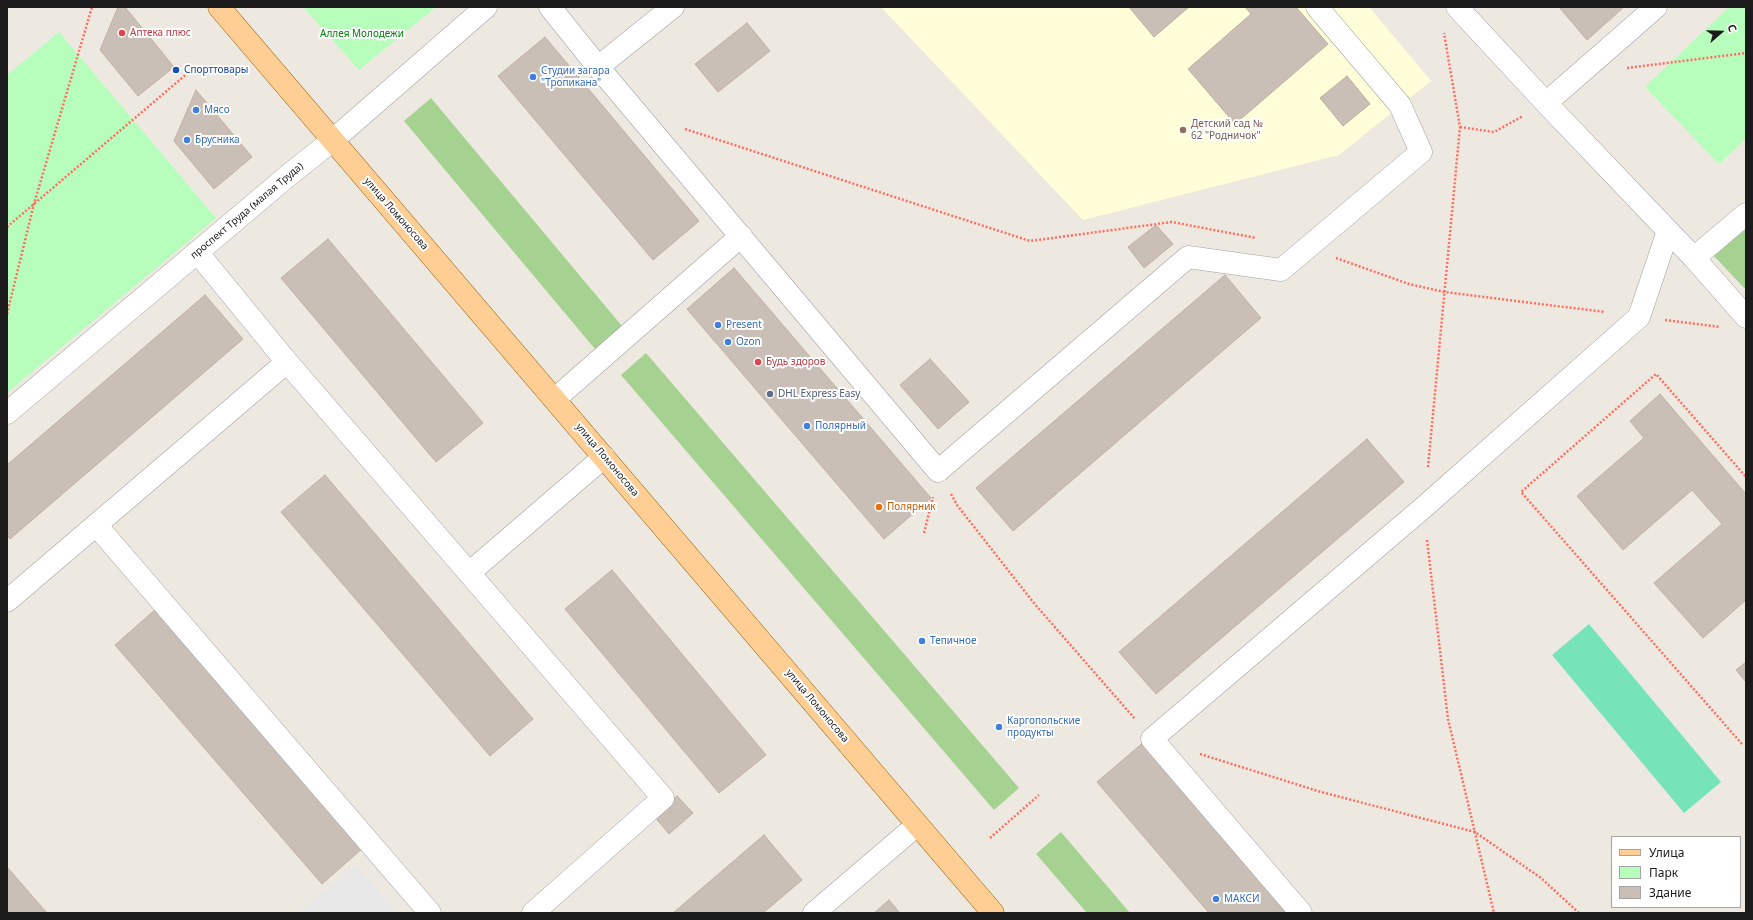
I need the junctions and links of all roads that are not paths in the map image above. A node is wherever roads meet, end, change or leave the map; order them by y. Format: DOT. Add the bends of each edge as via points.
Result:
graph roads {
  1 [pos="220,7"];
  2 [pos="486,7"];
  3 [pos="550,7"];
  4 [pos="673,7"];
  5 [pos="1317,7"];
  6 [pos="1457,7"];
  7 [pos="1656,7"];
  8 [pos="598,67"];
  9 [pos="1546,104"];
  10 [pos="333,140"];
  11 [pos="1746,214"];
  12 [pos="1668,231"];
  13 [pos="741,236"];
  14 [pos="197,252"];
  15 [pos="1694,258"];
  16 [pos="1746,317"];
  17 [pos="287,362"];
  18 [pos="555,399"];
  19 [pos="7,413"];
  20 [pos="604,457"];
  21 [pos="96,525"];
  22 [pos="469,573"];
  23 [pos="7,601"];
  24 [pos="918,825"];
  25 [pos="430,913"];
  26 [pos="533,913"];
  27 [pos="814,913"];
  28 [pos="993,913"];
  29 [pos="1301,913"];
  1 -- 10 [label="main road, улица Ломоносова"];
  2 -- 10 [label="street, проспект Труда (малая Труда)"];
  3 -- 8 [label="street"];
  4 -- 8 [label="street"];
  5 -- 13 [label="street" via="1400,105 1421,152 1281,270 1188,257 938,471"];
  6 -- 9 [label="street"];
  7 -- 9 [label="street"];
  8 -- 13 [label="street"];
  9 -- 12 [label="street"];
  10 -- 14 [label="street, проспект Труда (малая Труда)"];
  10 -- 18 [label="main road, улица Ломоносова"];
  11 -- 15 [label="street"];
  12 -- 15 [label="street"];
  12 -- 29 [label="street" via="1639,317 1424,507 1152,739"];
  13 -- 18 [label="street"];
  14 -- 17 [label="street"];
  14 -- 19 [label="street, проспект Труда (малая Труда)"];
  15 -- 16 [label="street"];
  17 -- 21 [label="street"];
  17 -- 22 [label="street"];
  18 -- 20 [label="main road, улица Ломоносова"];
  20 -- 22 [label="street"];
  20 -- 24 [label="main road, улица Ломоносова"];
  21 -- 23 [label="street"];
  21 -- 25 [label="street"];
  22 -- 26 [label="street" via="663,798"];
  24 -- 27 [label="street"];
  24 -- 28 [label="main road, улица Ломоносова"];
}
